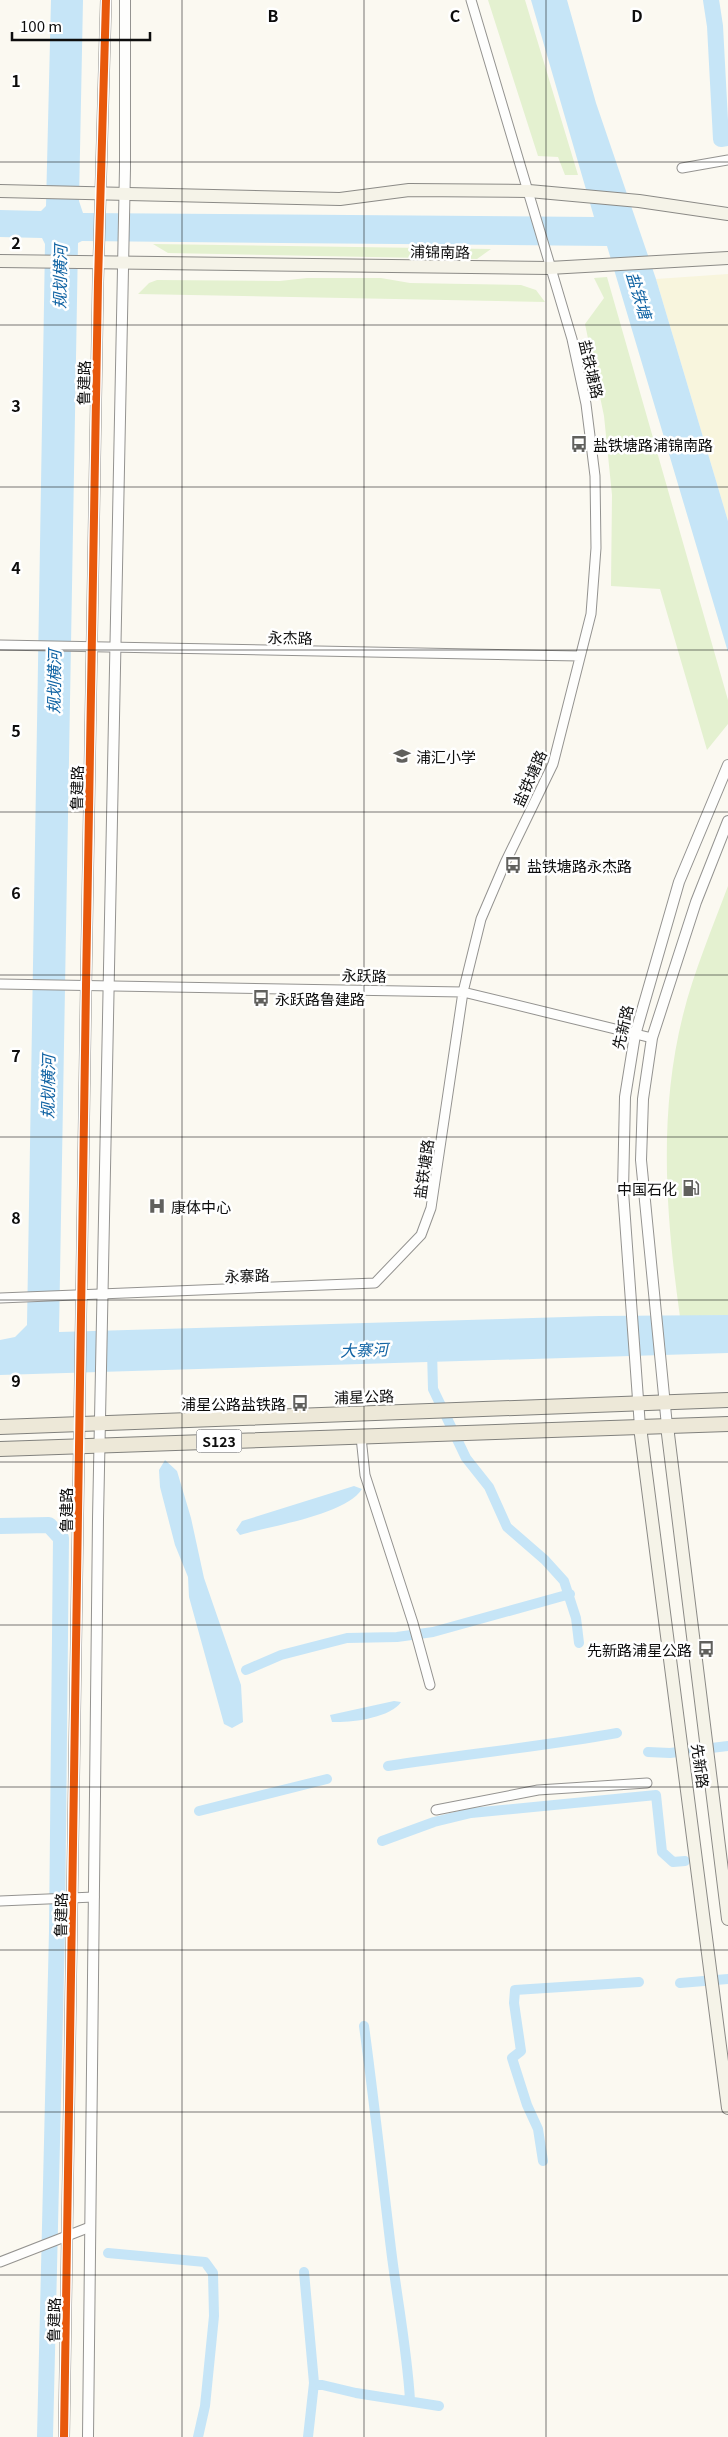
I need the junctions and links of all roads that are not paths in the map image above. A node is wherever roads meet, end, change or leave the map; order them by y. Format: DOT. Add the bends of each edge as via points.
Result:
graph roads {
  1 [pos="106,0"];
  2 [pos="125,0"];
  3 [pos="472,0"];
  4 [pos="728,160"];
  5 [pos="682,168"];
  6 [pos="0,191"];
  7 [pos="529,191"];
  8 [pos="101,192"];
  9 [pos="124,193"];
  10 [pos="728,214"];
  11 [pos="728,258"];
  12 [pos="0,261"];
  13 [pos="99,263"];
  14 [pos="123,264"];
  15 [pos="550,268"];
  16 [pos="0,645"];
  17 [pos="92,647"];
  18 [pos="116,648"];
  19 [pos="580,656"];
  20 [pos="728,766"];
  21 [pos="728,821"];
  22 [pos="0,984"];
  23 [pos="86,986"];
  24 [pos="109,986"];
  25 [pos="463,992"];
  26 [pos="635,1035"];
  27 [pos="652,1038"];
  28 [pos="404,1256"];
  29 [pos="104,1294"];
  30 [pos="81,1295"];
  31 [pos="0,1298"];
  32 [pos="728,1400"];
  33 [pos="664,1402"];
  34 [pos="638,1403"];
  35 [pos="101,1423"];
  36 [pos="78,1424"];
  37 [pos="728,1424"];
  38 [pos="0,1426"];
  39 [pos="667,1426"];
  40 [pos="640,1427"];
  41 [pos="361,1437"];
  42 [pos="100,1445"];
  43 [pos="79,1447"];
  44 [pos="0,1449"];
  45 [pos="430,1685"];
  46 [pos="647,1783"];
  47 [pos="436,1810"];
  48 [pos="725,1865"];
  49 [pos="94,1897"];
  50 [pos="73,1898"];
  51 [pos="0,1901"];
  52 [pos="728,1920"];
  53 [pos="728,2108"];
  54 [pos="90,2227"];
  55 [pos="68,2235"];
  56 [pos="0,2262"];
  57 [pos="64,2437"];
  58 [pos="88,2437"];
  1 -- 8 [label="street, 鲁建路"];
  2 -- 9 [label="street"];
  3 -- 7 [label="street"];
  4 -- 5 [label="street"];
  6 -- 8 [label="main road"];
  7 -- 9 [label="main road" via="409,190 340,199"];
  7 -- 10 [label="main road" via="638,201"];
  7 -- 15 [label="street, 盐铁塘路"];
  8 -- 9 [label="main road"];
  8 -- 13 [label="street, 鲁建路"];
  9 -- 14 [label="street"];
  11 -- 15 [label="main road, 浦锦南路"];
  12 -- 13 [label="main road, 浦锦南路"];
  13 -- 14 [label="main road, 浦锦南路"];
  13 -- 17 [label="street, 鲁建路"];
  14 -- 15 [label="main road, 浦锦南路"];
  14 -- 18 [label="street"];
  15 -- 19 [label="street, 盐铁塘路" via="572,339 586,404 595,476 596,548 591,614"];
  16 -- 17 [label="street, 永杰路"];
  17 -- 18 [label="street, 永杰路"];
  17 -- 23 [label="street, 鲁建路"];
  18 -- 19 [label="street, 永杰路"];
  18 -- 24 [label="street"];
  19 -- 25 [label="street, 盐铁塘路" via="553,764 482,919"];
  20 -- 26 [label="street, 先新路" via="679,882"];
  21 -- 27 [label="street" via="696,902"];
  22 -- 23 [label="street, 永跃路"];
  23 -- 24 [label="street, 永跃路"];
  23 -- 30 [label="street, 鲁建路"];
  24 -- 25 [label="street, 永跃路"];
  24 -- 29 [label="street"];
  25 -- 26 [label="street, 永跃路"];
  25 -- 28 [label="street, 盐铁塘路" via="431,1208 421,1235"];
  26 -- 27 [label="street, 永跃路"];
  26 -- 34 [label="street, 先新路" via="625,1097 622,1160"];
  27 -- 33 [label="street" via="643,1099 641,1160"];
  28 -- 29 [label="street, 永寨路" via="375,1283"];
  29 -- 30 [label="street, 永寨路"];
  29 -- 35 [label="street"];
  30 -- 31 [label="street, 永寨路"];
  30 -- 36 [label="street, 鲁建路"];
  32 -- 33 [label="main road, 浦星公路 / S123"];
  33 -- 34 [label="main road, 浦星公路 / S123"];
  33 -- 39 [label="street"];
  34 -- 35 [label="main road, 浦星公路 / S123"];
  34 -- 40 [label="street, 先新路"];
  35 -- 36 [label="main road, 浦星公路 / S123"];
  35 -- 42 [label="street"];
  36 -- 38 [label="main road, 浦星公路 / S123"];
  36 -- 43 [label="street, 鲁建路"];
  37 -- 39 [label="main road, S123"];
  39 -- 40 [label="main road, S123"];
  39 -- 48 [label="main road, 先新路" via="708,1761"];
  40 -- 41 [label="main road, S123"];
  40 -- 53 [label="main road, 先新路"];
  41 -- 42 [label="main road, S123"];
  41 -- 45 [label="street" via="365,1475 414,1623"];
  42 -- 43 [label="main road, S123"];
  42 -- 49 [label="street"];
  43 -- 44 [label="main road, S123"];
  43 -- 50 [label="street, 鲁建路"];
  46 -- 47 [label="street" via="538,1790"];
  48 -- 52 [label="main road, 先新路"];
  49 -- 50 [label="street"];
  49 -- 54 [label="street"];
  50 -- 51 [label="street"];
  50 -- 55 [label="street, 鲁建路"];
  54 -- 55 [label="street"];
  54 -- 58 [label="street"];
  55 -- 56 [label="street"];
  55 -- 57 [label="street, 鲁建路"];
}
